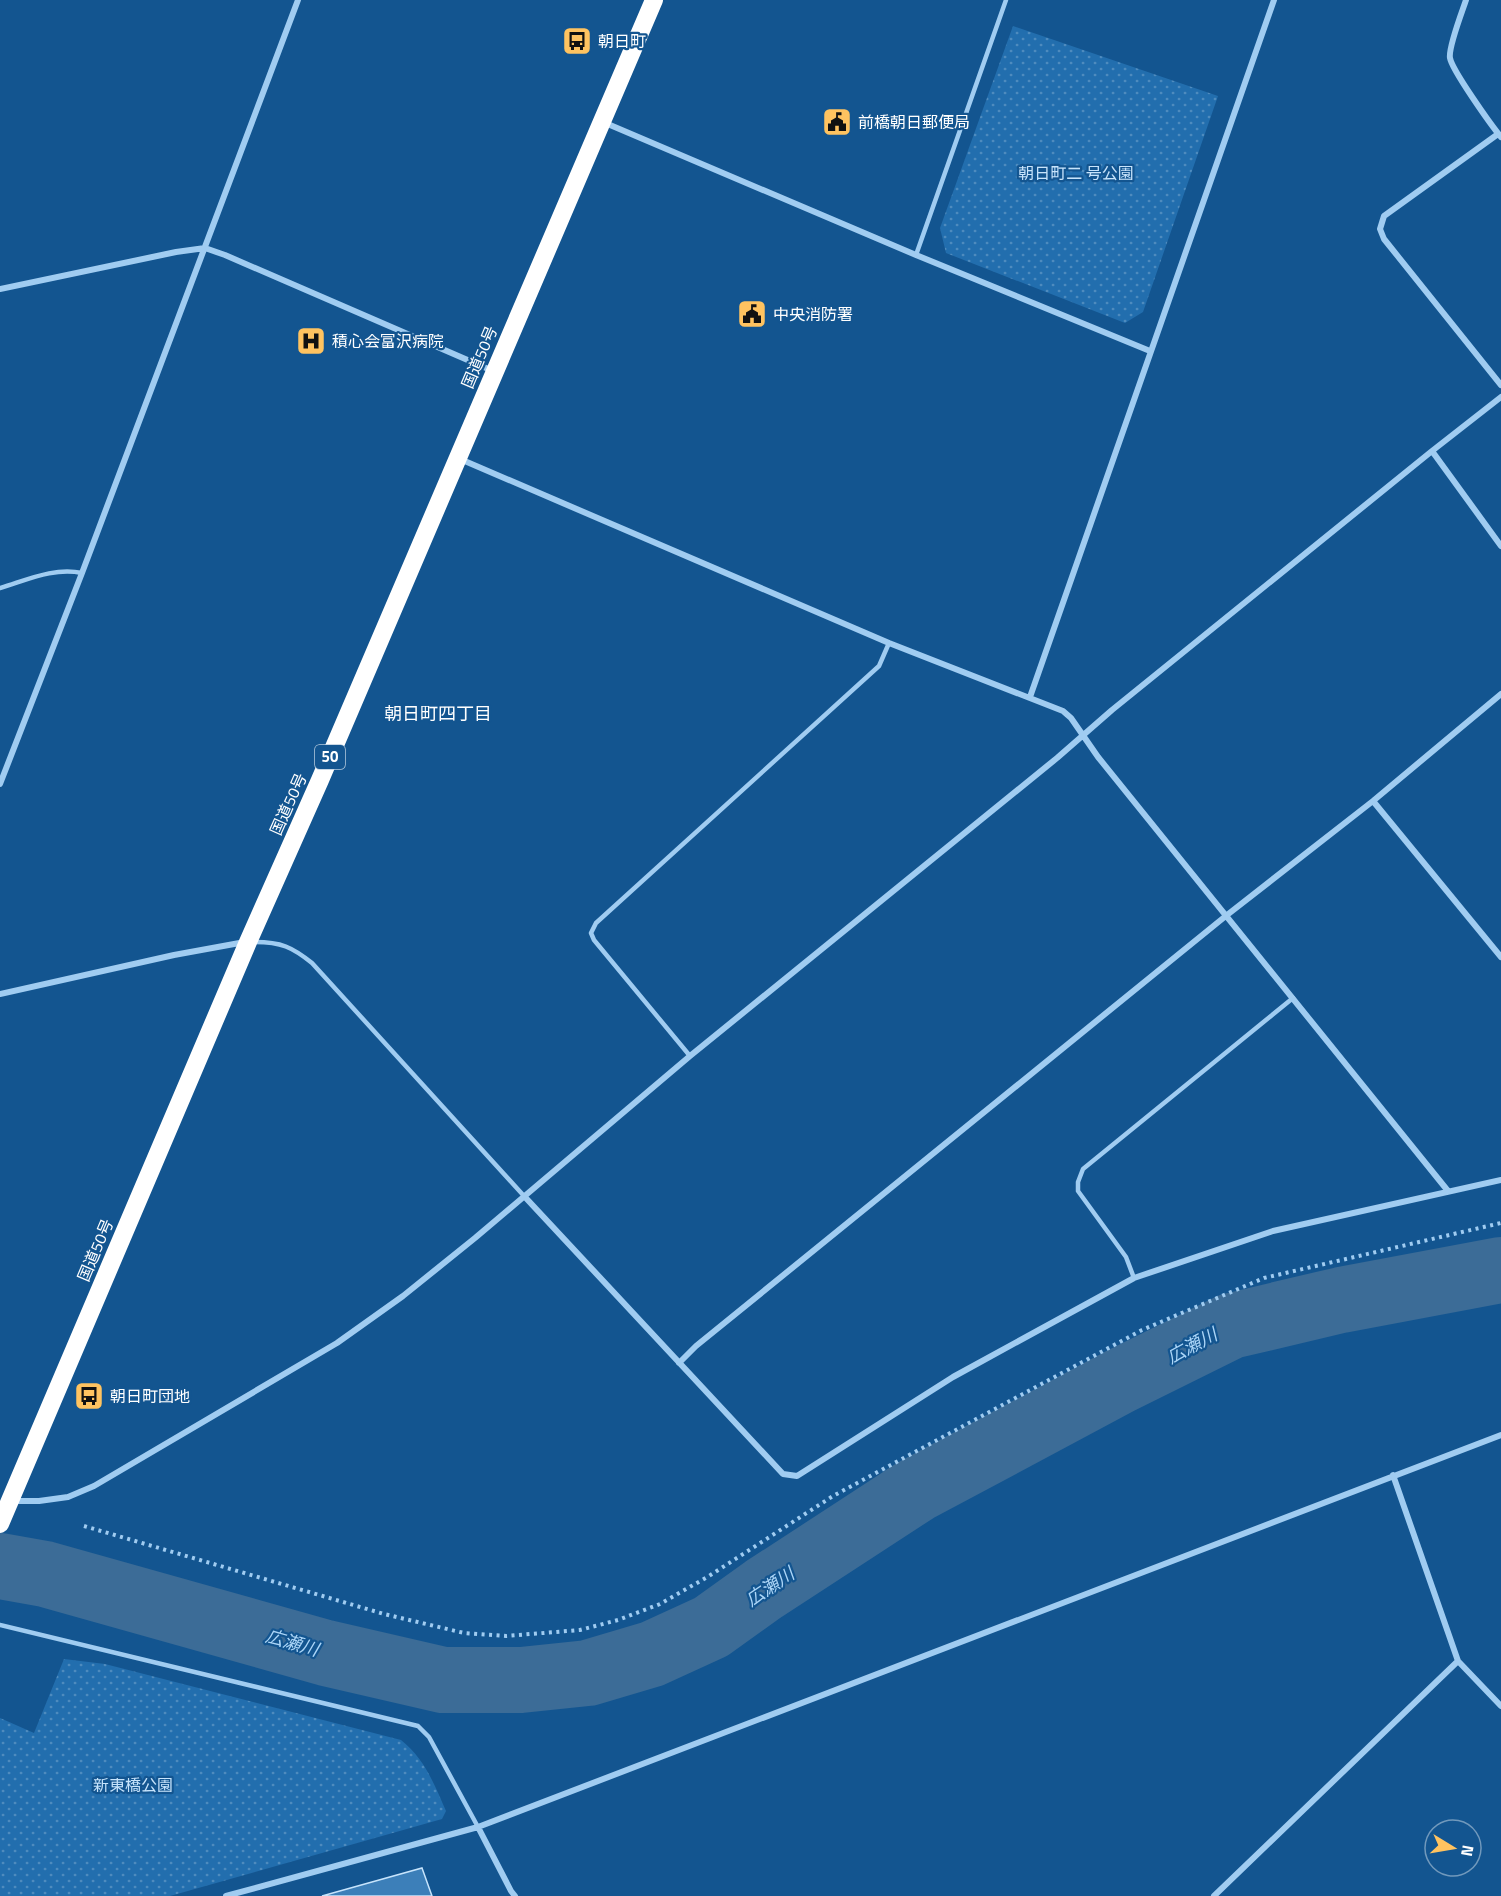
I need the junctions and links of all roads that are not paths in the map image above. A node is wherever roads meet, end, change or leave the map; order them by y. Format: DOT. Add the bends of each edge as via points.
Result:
graph roads {
  1 [pos="298,0"];
  2 [pos="654,0"];
  3 [pos="1006,0"];
  4 [pos="1274,0"];
  5 [pos="1466,0"];
  6 [pos="602,121"];
  7 [pos="1500,136"];
  8 [pos="205,248"];
  9 [pos="916,255"];
  10 [pos="0,290"];
  11 [pos="1150,351"];
  12 [pos="494,371"];
  13 [pos="1501,385"];
  14 [pos="1501,397"];
  15 [pos="1432,451"];
  16 [pos="457,458"];
  17 [pos="1501,546"];
  18 [pos="82,573"];
  19 [pos="0,588"];
  20 [pos="889,643"];
  21 [pos="1501,694"];
  22 [pos="1030,697"];
  23 [pos="1082,736"];
  24 [pos="0,784"];
  25 [pos="1372,801"];
  26 [pos="1227,915"];
  27 [pos="248,942"];
  28 [pos="1501,957"];
  29 [pos="0,994"];
  30 [pos="1293,998"];
  31 [pos="690,1056"];
  32 [pos="1501,1180"];
  33 [pos="1448,1191"];
  34 [pos="524,1196"];
  35 [pos="1134,1278"];
  36 [pos="679,1363"];
  37 [pos="1501,1435"];
  38 [pos="1393,1475"];
  39 [pos="3,1510"];
  40 [pos="0,1625"];
  41 [pos="1458,1661"];
  42 [pos="1501,1706"];
  43 [pos="478,1827"];
  44 [pos="226,1896"];
  45 [pos="515,1896"];
  46 [pos="1214,1896"];
  1 -- 8 [label="street"];
  2 -- 6 [label="highway, 国道50号 / 50"];
  3 -- 9 [label="lane"];
  4 -- 11 [label="street"];
  5 -- 7 [label="street" via="1450,58"];
  6 -- 9 [label="street"];
  6 -- 12 [label="highway, 国道50号 / 50"];
  7 -- 13 [label="street" via="1384,216 1380,229"];
  8 -- 10 [label="street"];
  8 -- 12 [label="street"];
  8 -- 18 [label="street"];
  9 -- 11 [label="street"];
  11 -- 22 [label="street"];
  12 -- 16 [label="highway, 国道50号 / 50"];
  14 -- 15 [label="street"];
  15 -- 17 [label="street"];
  15 -- 23 [label="street"];
  16 -- 20 [label="street"];
  16 -- 27 [label="highway, 国道50号 / 50"];
  18 -- 19 [label="lane" via="56,571"];
  18 -- 24 [label="street"];
  20 -- 22 [label="street"];
  20 -- 31 [label="lane" via="879,666 596,923 591,933"];
  21 -- 25 [label="street"];
  22 -- 23 [label="street" via="1064,711"];
  23 -- 26 [label="street"];
  23 -- 31 [label="street"];
  25 -- 26 [label="street"];
  25 -- 28 [label="street"];
  26 -- 30 [label="street"];
  26 -- 36 [label="street"];
  27 -- 29 [label="street"];
  27 -- 34 [label="lane" via="273,942 295,949 312,963"];
  27 -- 39 [label="highway, 国道50号 / 50"];
  30 -- 33 [label="street"];
  30 -- 35 [label="lane" via="1083,1169 1078,1191 1126,1257"];
  31 -- 34 [label="street"];
  32 -- 33 [label="street"];
  33 -- 35 [label="street" via="1273,1231"];
  34 -- 36 [label="street"];
  34 -- 39 [label="street" via="403,1296 327,1348 94,1485 68,1497"];
  35 -- 36 [label="street" via="953,1377 796,1476 783,1474"];
  37 -- 38 [label="street"];
  38 -- 41 [label="street"];
  38 -- 43 [label="street"];
  40 -- 43 [label="lane" via="418,1726 429,1737"];
  41 -- 42 [label="street"];
  41 -- 46 [label="street"];
  43 -- 44 [label="street"];
  43 -- 45 [label="street"];
}
